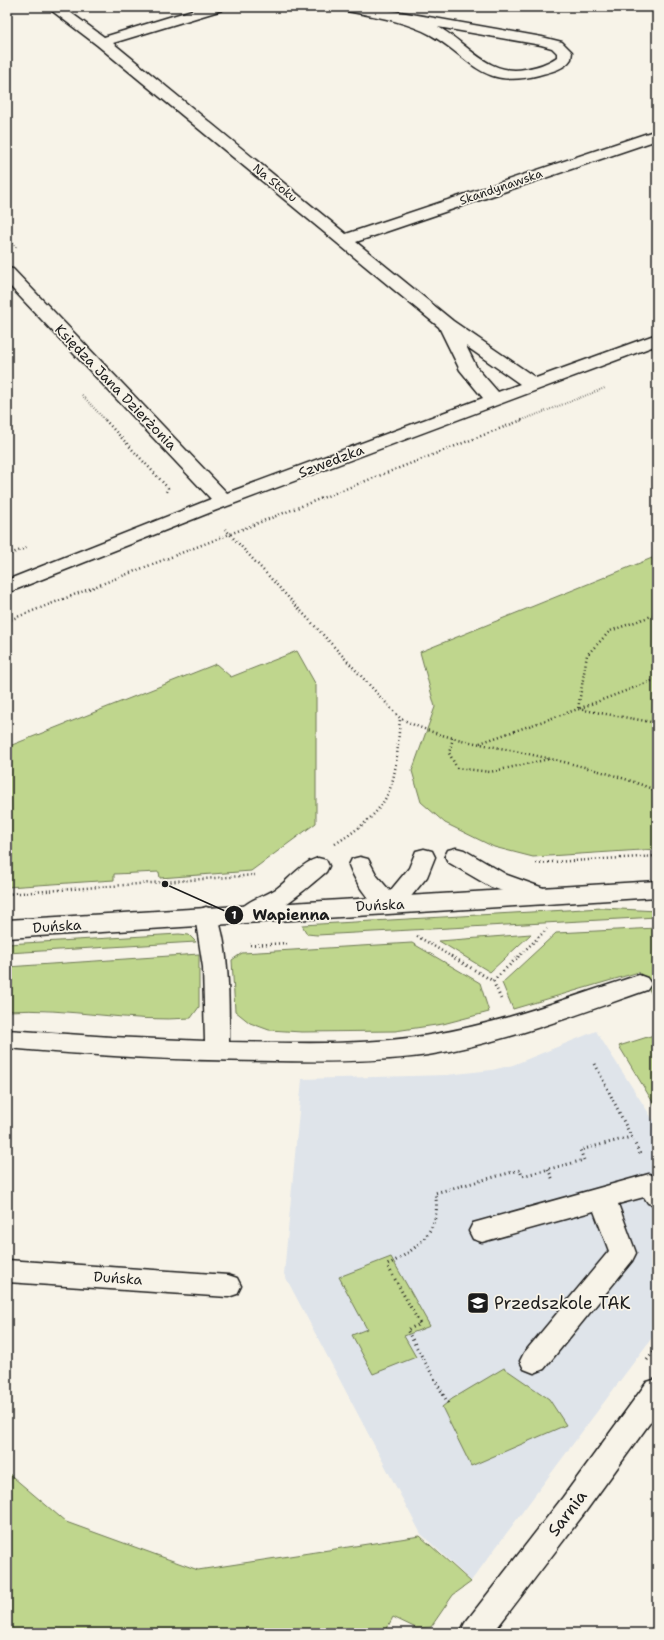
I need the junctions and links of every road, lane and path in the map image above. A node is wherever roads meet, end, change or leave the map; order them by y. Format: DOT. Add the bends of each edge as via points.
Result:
graph roads {
  1 [pos="54,7"];
  2 [pos="217,7"];
  3 [pos="347,7"];
  4 [pos="402,18"];
  5 [pos="102,42"];
  6 [pos="657,135"];
  7 [pos="345,240"];
  8 [pos="7,274"];
  9 [pos="447,325"];
  10 [pos="657,339"];
  11 [pos="534,386"];
  12 [pos="606,388"];
  13 [pos="77,389"];
  14 [pos="495,400"];
  15 [pos="163,498"];
  16 [pos="215,504"];
  17 [pos="229,533"];
  18 [pos="29,547"];
  19 [pos="7,555"];
  20 [pos="7,587"];
  21 [pos="657,614"];
  22 [pos="7,621"];
  23 [pos="657,679"];
  24 [pos="578,709"];
  25 [pos="400,718"];
  26 [pos="657,723"];
  27 [pos="454,738"];
  28 [pos="479,743"];
  29 [pos="552,759"];
  30 [pos="657,791"];
  31 [pos="333,846"];
  32 [pos="456,856"];
  33 [pos="424,857"];
  34 [pos="360,865"];
  35 [pos="318,866"];
  36 [pos="657,889"];
  37 [pos="541,896"];
  38 [pos="391,905"];
  39 [pos="249,913"];
  40 [pos="206,916"];
  41 [pos="7,929"];
  42 [pos="547,929"];
  43 [pos="417,936"];
  44 [pos="639,984"];
  45 [pos="7,1039"];
  46 [pos="217,1052"];
  47 [pos="595,1064"];
  48 [pos="653,1190"];
  49 [pos="602,1197"];
  50 [pos="482,1231"];
  51 [pos="7,1271"];
  52 [pos="228,1286"];
  53 [pos="534,1361"];
  54 [pos="657,1391"];
  55 [pos="475,1633"];
  1 -- 5 [label="street, Na Stoku"];
  2 -- 5 [label="street"];
  3 -- 4 [label="street"];
  4 -- 4 [label="street" via="436,32 482,67 504,76 535,72 556,65 564,59 565,52 557,45 542,40"];
  5 -- 7 [label="street, Na Stoku"];
  6 -- 7 [label="street, Skandynawska"];
  7 -- 9 [label="street, Na Stoku"];
  8 -- 16 [label="street, Księdza Jana Dzierżonia"];
  9 -- 11 [label="street, Na Stoku"];
  9 -- 14 [label="street, Na Stoku" via="469,370"];
  10 -- 11 [label="street, Szwedzka"];
  11 -- 14 [label="street, Szwedzka"];
  12 -- 17 [label="path"];
  13 -- 15 [label="path" via="168,488"];
  14 -- 16 [label="street, Szwedzka"];
  16 -- 17 [label="path"];
  16 -- 20 [label="street, Szwedzka"];
  17 -- 22 [label="path"];
  17 -- 25 [label="path"];
  18 -- 19 [label="path"];
  21 -- 24 [label="path" via="610,631 587,654"];
  23 -- 24 [label="path"];
  24 -- 26 [label="path"];
  24 -- 28 [label="path"];
  25 -- 27 [label="path" via="420,730"];
  25 -- 31 [label="path" via="395,780 388,799 372,819"];
  27 -- 28 [label="path"];
  27 -- 29 [label="path" via="448,748 450,759 457,768 490,772"];
  28 -- 29 [label="path"];
  29 -- 30 [label="path" via="631,780"];
  32 -- 37 [label="street" via="499,880"];
  33 -- 38 [label="street" via="419,871"];
  34 -- 38 [label="street" via="362,874 370,885"];
  35 -- 39 [label="street" via="284,895"];
  36 -- 37 [label="street, Duńska"];
  37 -- 38 [label="street, Duńska"];
  38 -- 39 [label="street, Duńska"];
  39 -- 40 [label="street, Duńska"];
  40 -- 41 [label="street, Duńska"];
  40 -- 46 [label="street" via="213,945"];
  42 -- 43 [label="path" via="493,981"];
  44 -- 46 [label="street" via="512,1026 429,1044 358,1051"];
  45 -- 46 [label="street"];
  47 -- 48 [label="path" via="649,1173"];
  48 -- 49 [label="street"];
  49 -- 50 [label="street"];
  49 -- 53 [label="street" via="623,1253"];
  51 -- 52 [label="street, Duńska"];
  54 -- 55 [label="street, Sarnia"];
}
